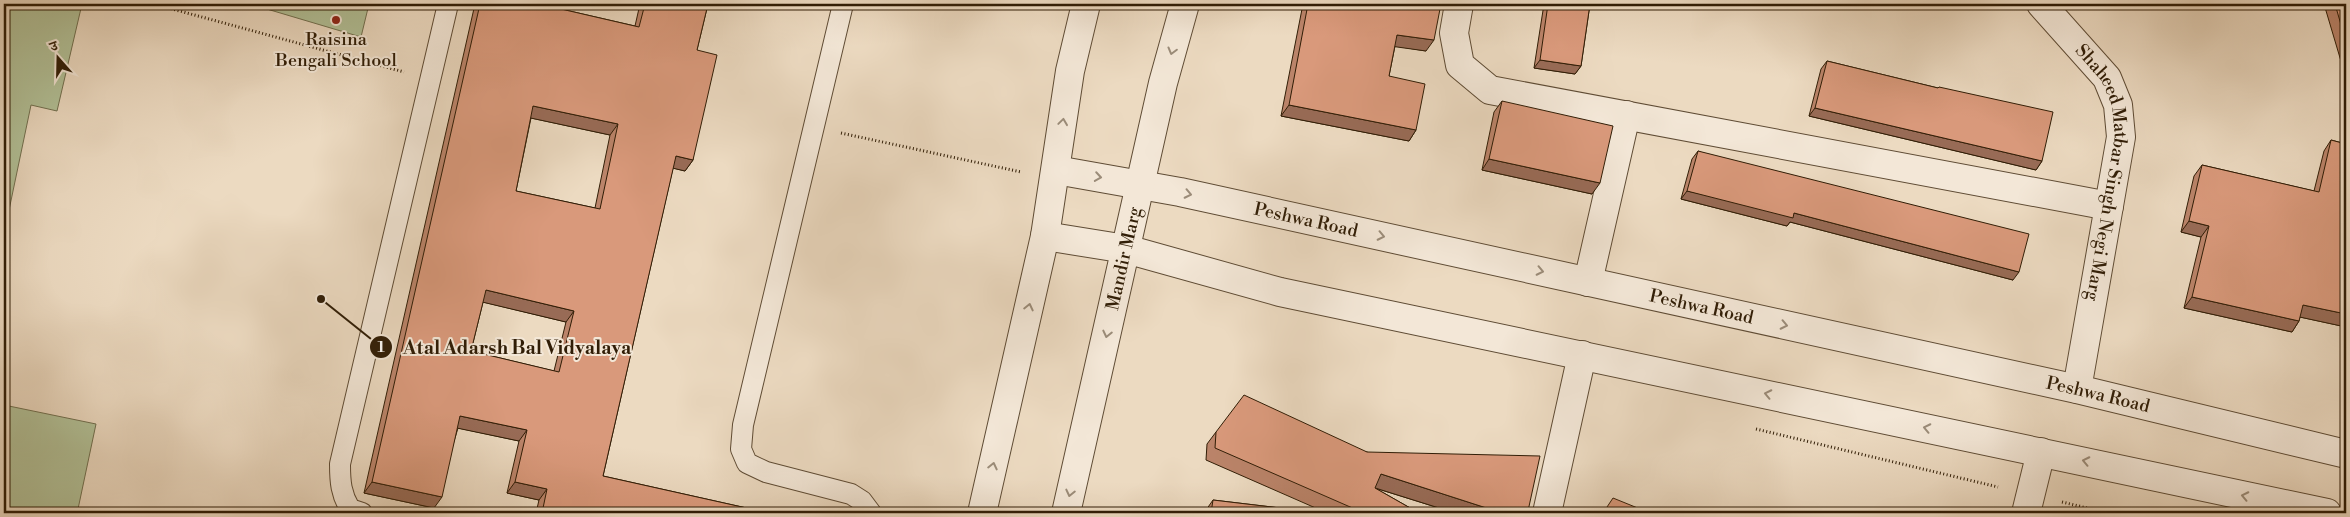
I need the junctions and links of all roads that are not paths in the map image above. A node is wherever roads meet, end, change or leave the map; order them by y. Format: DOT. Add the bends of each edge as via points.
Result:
graph roads {
  1 [pos="448,4"];
  2 [pos="843,4"];
  3 [pos="1086,4"];
  4 [pos="1185,4"];
  5 [pos="1459,4"];
  6 [pos="2041,4"];
  7 [pos="1626,115"];
  8 [pos="1056,170"];
  9 [pos="1141,184"];
  10 [pos="2109,206"];
  11 [pos="1044,236"];
  12 [pos="1126,249"];
  13 [pos="1588,282"];
  14 [pos="1582,355"];
  15 [pos="2077,389"];
  16 [pos="2040,452"];
  17 [pos="2346,454"];
  18 [pos="362,513"];
  19 [pos="871,513"];
  20 [pos="982,513"];
  21 [pos="1066,513"];
  22 [pos="1547,513"];
  23 [pos="2026,513"];
  24 [pos="2327,513"];
  1 -- 18 [label="lane" via="340,464 340,487 344,500 350,509"];
  2 -- 19 [label="lane" via="742,425 741,449 747,463 766,472 851,494 862,501"];
  8 -- 3 [label="street, one-way" via="1070,70"];
  4 -- 9 [label="street, Mandir Marg, one-way"];
  5 -- 7 [label="street" via="1454,34 1460,64 1490,90"];
  6 -- 10 [label="street, Shaheed Matbar Singh Negi Marg" via="2107,78 2118,105 2121,137"];
  7 -- 10 [label="street"];
  7 -- 13 [label="street"];
  8 -- 9 [label="street, Peshwa Road, one-way"];
  8 -- 11 [label="street"];
  9 -- 12 [label="street, Mandir Marg"];
  9 -- 13 [label="street, Peshwa Road, one-way"];
  10 -- 15 [label="street, Shaheed Matbar Singh Negi Marg"];
  11 -- 12 [label="street"];
  20 -- 11 [label="street, one-way"];
  12 -- 14 [label="street" via="1280,292"];
  12 -- 21 [label="street, Mandir Marg, one-way"];
  13 -- 15 [label="street, Peshwa Road, one-way"];
  16 -- 14 [label="street, one-way"];
  14 -- 22 [label="street"];
  15 -- 17 [label="street, Peshwa Road"];
  16 -- 23 [label="street"];
  24 -- 16 [label="street, one-way"];
}
